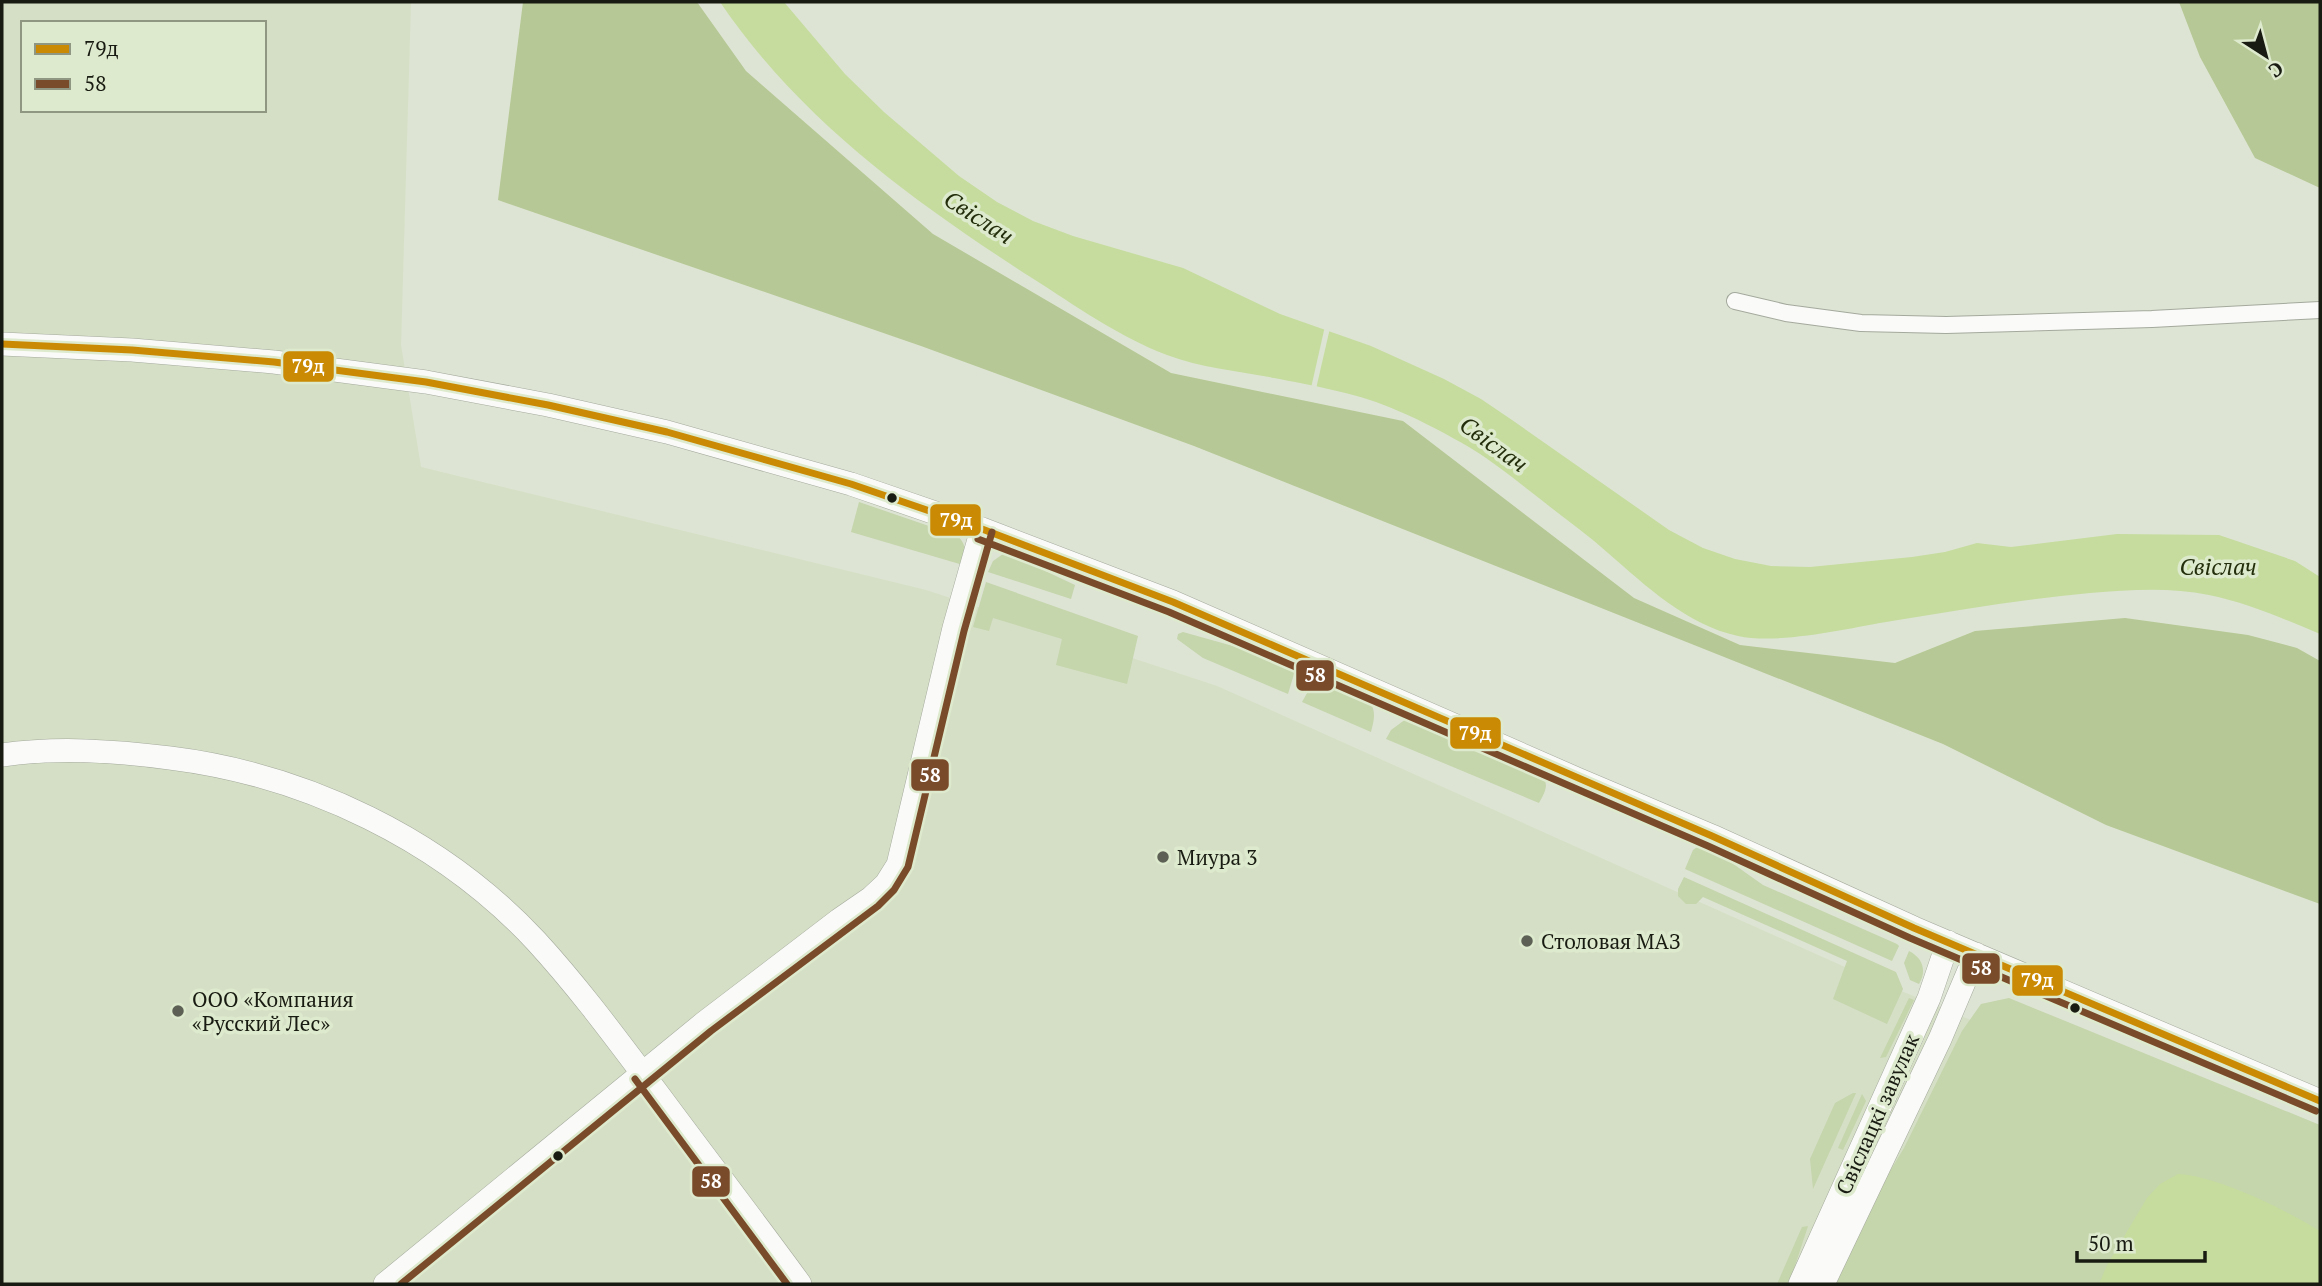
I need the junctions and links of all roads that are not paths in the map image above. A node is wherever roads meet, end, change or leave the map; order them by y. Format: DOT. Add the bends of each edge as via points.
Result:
graph roads {
  1 [pos="1735,301"];
  2 [pos="2320,310"];
  3 [pos="2,344"];
  4 [pos="982,529"];
  5 [pos="2,755"];
  6 [pos="1948,942"];
  7 [pos="1976,954"];
  8 [pos="643,1073"];
  9 [pos="2320,1101"];
  10 [pos="385,1284"];
  11 [pos="800,1284"];
  12 [pos="1800,1284"];
  13 [pos="1823,1284"];
  1 -- 2 [label="street" via="1861,323 1946,325"];
  3 -- 4 [label="street" via="274,362 548,405 799,469"];
  4 -- 6 [label="street" via="1173,602"];
  4 -- 8 [label="street" via="898,865 871,898"];
  5 -- 8 [label="street" via="109,751 194,761 261,776 349,808 404,837 474,884 535,940"];
  6 -- 7 [label="street"];
  6 -- 12 [label="street, Свіслацкі завулак" via="1929,998"];
  7 -- 9 [label="street"];
  7 -- 13 [label="street, Свіслацкі завулак"];
  8 -- 10 [label="street"];
  8 -- 11 [label="street"];
}
